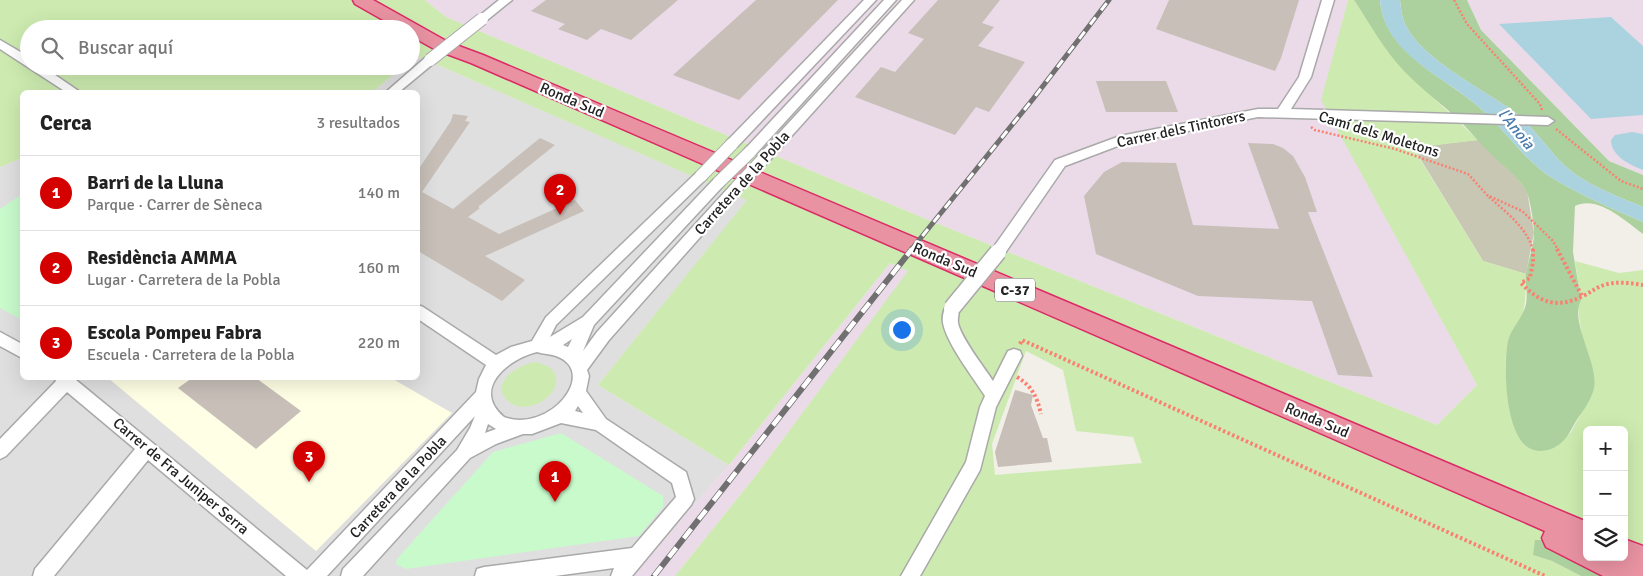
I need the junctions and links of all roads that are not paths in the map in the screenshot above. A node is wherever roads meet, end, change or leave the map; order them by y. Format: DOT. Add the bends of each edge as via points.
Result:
graph roads {
  1 [pos="346,0"];
  2 [pos="362,0"];
  3 [pos="395,0"];
  4 [pos="506,0"];
  5 [pos="870,0"];
  6 [pos="890,0"];
  7 [pos="908,0"];
  8 [pos="1328,0"];
  9 [pos="378,20"];
  10 [pos="390,20"];
  11 [pos="410,20"];
  12 [pos="420,32"];
  13 [pos="420,41"];
  14 [pos="420,42"];
  15 [pos="0,44"];
  16 [pos="436,53"];
  17 [pos="20,57"];
  18 [pos="420,67"];
  19 [pos="47,75"];
  20 [pos="411,75"];
  21 [pos="71,90"];
  22 [pos="394,90"];
  23 [pos="1288,114"];
  24 [pos="1548,121"];
  25 [pos="420,312"];
  26 [pos="588,321"];
  27 [pos="0,338"];
  28 [pos="543,346"];
  29 [pos="20,351"];
  30 [pos="1014,356"];
  31 [pos="576,363"];
  32 [pos="497,364"];
  33 [pos="64,380"];
  34 [pos="68,380"];
  35 [pos="578,393"];
  36 [pos="994,396"];
  37 [pos="484,403"];
  38 [pos="560,415"];
  39 [pos="600,424"];
  40 [pos="518,428"];
  41 [pos="147,448"];
  42 [pos="0,451"];
  43 [pos="463,454"];
  44 [pos="1453,478"];
  45 [pos="1583,520"];
  46 [pos="1583,534"];
  47 [pos="1628,539"];
  48 [pos="1643,544"];
  49 [pos="1583,551"];
  50 [pos="1628,554"];
  51 [pos="638,556"];
  52 [pos="1643,560"];
  53 [pos="1603,561"];
  54 [pos="511,574"];
  55 [pos="42,576"];
  56 [pos="300,576"];
  57 [pos="314,576"];
  58 [pos="350,576"];
  59 [pos="484,576"];
  60 [pos="620,576"];
  61 [pos="910,576"];
  62 [pos="1632,576"];
  1 -- 9 [label="highway"];
  2 -- 10 [label="highway, Ronda Sud / C-37"];
  3 -- 11 [label="highway, C-37"];
  4 -- 16 [label="street, bridge"];
  5 -- 28 [label="street, bridge" via="701,176 551,321"];
  6 -- 26 [label="street, Carretera de la Pobla, bridge"];
  7 -- 31 [label="street, Carretera de la Pobla, bridge"];
  8 -- 23 [label="street" via="1305,76"];
  12 -- 16 [label="highway, C-37"];
  13 -- 16 [label="highway, C-37"];
  14 -- 16 [label="highway, Ronda Sud / C-37"];
  15 -- 17 [label="street"];
  16 -- 18 [label="street"];
  16 -- 44 [label="highway, Ronda Sud / C-37" via="486,63"];
  19 -- 21 [label="street"];
  20 -- 22 [label="street"];
  23 -- 24 [label="street, Carrer dels Tintorers"];
  23 -- 36 [label="street, Carrer dels Tintorers, bridge" via="1258,113 1120,140 1060,163 998,252 952,308 950,322 957,338"];
  25 -- 32 [label="street"];
  26 -- 28 [label="street, Carretera de la Pobla"];
  26 -- 31 [label="street, Carretera de la Pobla"];
  27 -- 29 [label="street"];
  28 -- 31 [label="street" via="562,350"];
  28 -- 32 [label="street" via="522,349"];
  30 -- 36 [label="street"];
  31 -- 35 [label="street" via="581,380"];
  32 -- 37 [label="street" via="484,386"];
  33 -- 42 [label="street"];
  34 -- 41 [label="street, Carrer de Fra Juniper Serra"];
  35 -- 38 [label="street"];
  35 -- 39 [label="street"];
  36 -- 61 [label="street" via="988,407 974,464"];
  37 -- 40 [label="street" via="498,422"];
  37 -- 43 [label="street, Carretera de la Pobla" via="477,432"];
  37 -- 57 [label="street, Carretera de la Pobla"];
  38 -- 39 [label="street"];
  38 -- 40 [label="street" via="540,425"];
  39 -- 51 [label="street" via="680,478 685,499"];
  40 -- 43 [label="street, Carretera de la Pobla" via="490,438"];
  41 -- 55 [label="street"];
  41 -- 56 [label="street, Carrer de Fra Juniper Serra"];
  43 -- 58 [label="street, Carretera de la Pobla"];
  44 -- 45 [label="highway" via="1512,492"];
  44 -- 46 [label="highway, Ronda Sud / C-37"];
  44 -- 49 [label="highway" via="1531,525"];
  47 -- 48 [label="highway"];
  50 -- 52 [label="highway"];
  51 -- 54 [label="street"];
  51 -- 60 [label="street"];
  53 -- 62 [label="highway"];
  54 -- 59 [label="street"];
}
